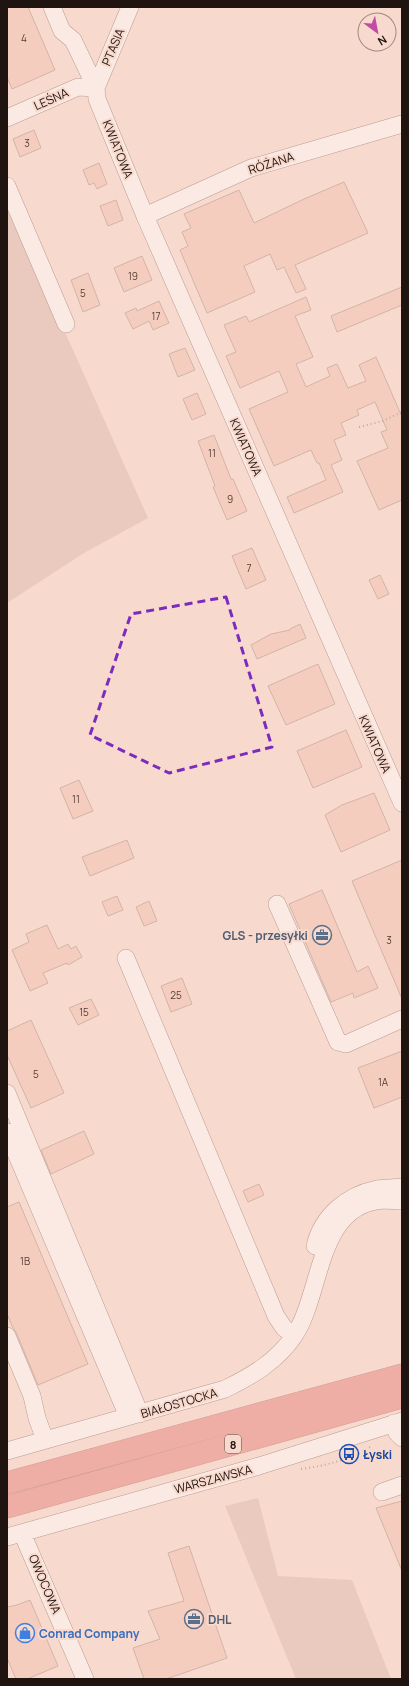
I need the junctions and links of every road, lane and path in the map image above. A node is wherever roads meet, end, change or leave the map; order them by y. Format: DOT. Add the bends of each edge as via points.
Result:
graph roads {
  1 [pos="52,7"];
  2 [pos="130,7"];
  3 [pos="96,88"];
  4 [pos="7,118"];
  5 [pos="402,124"];
  6 [pos="7,186"];
  7 [pos="145,216"];
  8 [pos="66,324"];
  9 [pos="402,412"];
  10 [pos="359,427"];
  11 [pos="402,803"];
  12 [pos="277,904"];
  13 [pos="126,958"];
  14 [pos="402,1019"];
  15 [pos="7,1093"];
  16 [pos="7,1132"];
  17 [pos="402,1187"];
  18 [pos="402,1201"];
  19 [pos="311,1298"];
  20 [pos="294,1335"];
  21 [pos="7,1336"];
  22 [pos="402,1375"];
  23 [pos="402,1397"];
  24 [pos="134,1416"];
  25 [pos="398,1422"];
  26 [pos="402,1438"];
  27 [pos="45,1440"];
  28 [pos="7,1451"];
  29 [pos="7,1483"];
  30 [pos="402,1486"];
  31 [pos="382,1492"];
  32 [pos="7,1506"];
  33 [pos="14,1535"];
  34 [pos="85,1679"];
  1 -- 3 [label="street, KWIATOWA" via="62,30 73,40"];
  2 -- 3 [label="street, PTASIA"];
  3 -- 4 [label="street, LEŚNA" via="78,87"];
  3 -- 7 [label="street, KWIATOWA" via="97,99"];
  5 -- 7 [label="street, RÓŻANA" via="250,168"];
  6 -- 8 [label="street"];
  7 -- 11 [label="street, KWIATOWA"];
  9 -- 10 [label="path" via="383,421"];
  12 -- 14 [label="street" via="338,1042 346,1044"];
  13 -- 20 [label="street" via="276,1316 284,1328"];
  15 -- 24 [label="street"];
  16 -- 24 [label="street"];
  17 -- 19 [label="street, BIAŁOSTOCKA" via="378,1189 361,1194 335,1210 324,1224 316,1241 311,1266"];
  18 -- 19 [label="street, BIAŁOSTOCKA" via="374,1202 360,1207 340,1223 325,1247"];
  19 -- 20 [label="street, BIAŁOSTOCKA"];
  20 -- 24 [label="street, BIAŁOSTOCKA" via="269,1363 247,1378 225,1389"];
  21 -- 27 [label="street" via="32,1396"];
  22 -- 29 [label="highway, 8"];
  23 -- 32 [label="highway, 8"];
  24 -- 27 [label="street, BIAŁOSTOCKA"];
  25 -- 26 [label="street" via="397,1433"];
  25 -- 33 [label="street, WARSZAWSKA" via="266,1464"];
  27 -- 28 [label="street, BIAŁOSTOCKA"];
  30 -- 31 [label="street"];
  33 -- 34 [label="street, OWOCOWA"];
}
